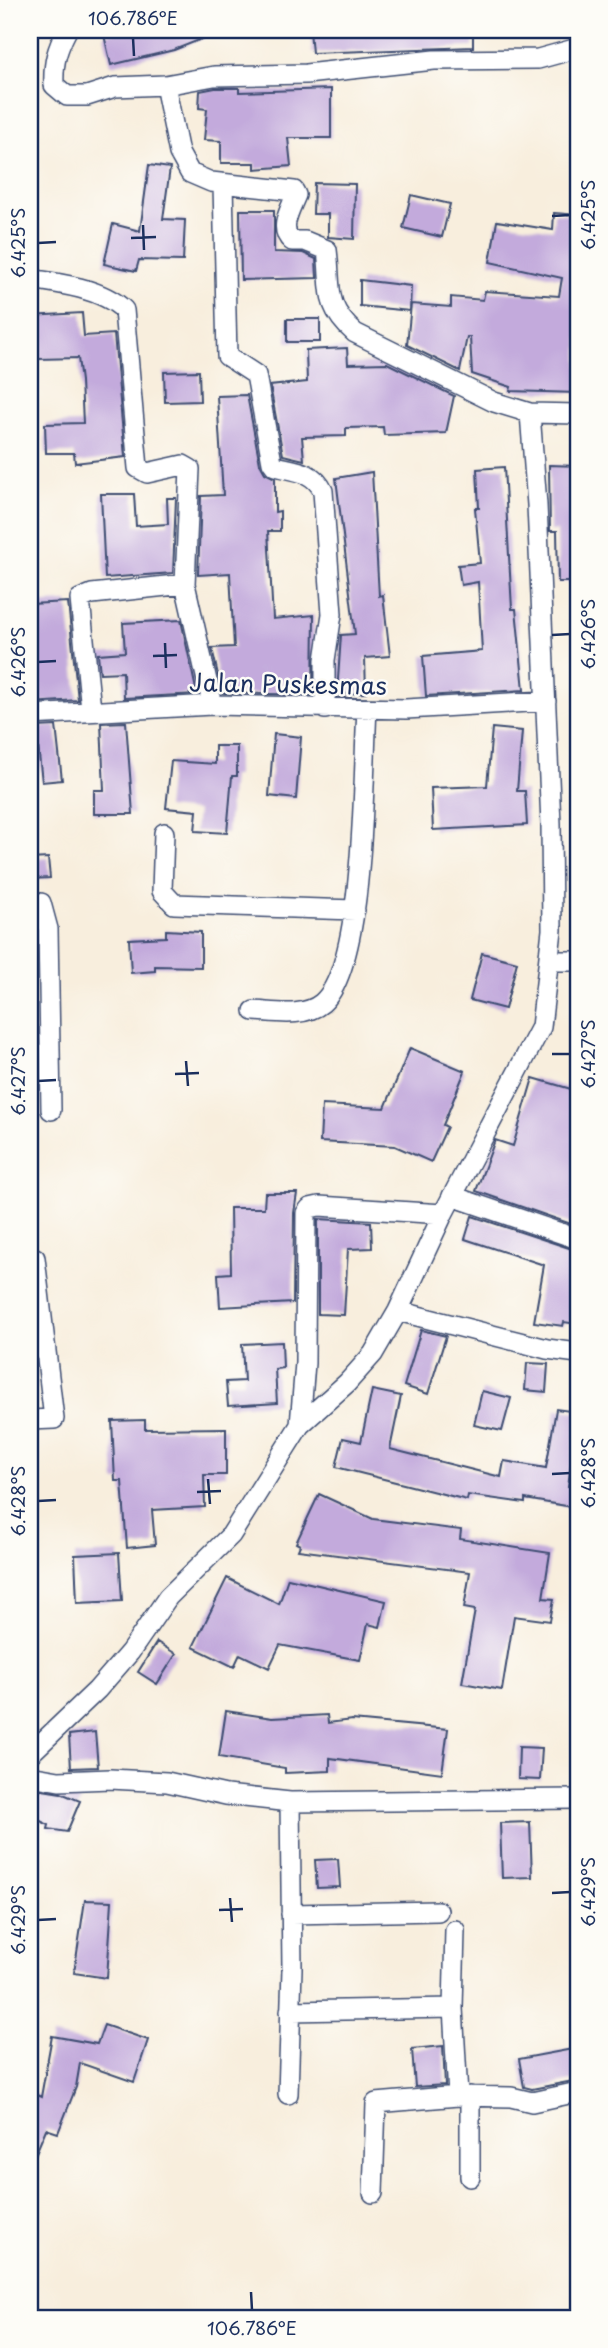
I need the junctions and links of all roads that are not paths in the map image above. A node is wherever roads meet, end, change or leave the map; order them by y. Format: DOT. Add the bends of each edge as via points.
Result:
graph roads {
  1 [pos="67,30"];
  2 [pos="578,48"];
  3 [pos="165,85"];
  4 [pos="223,184"];
  5 [pos="30,279"];
  6 [pos="530,413"];
  7 [pos="578,414"];
  8 [pos="185,584"];
  9 [pos="210,694"];
  10 [pos="546,701"];
  11 [pos="325,709"];
  12 [pos="367,709"];
  13 [pos="91,710"];
  14 [pos="30,715"];
  15 [pos="164,833"];
  16 [pos="30,901"];
  17 [pos="355,910"];
  18 [pos="549,961"];
  19 [pos="578,961"];
  20 [pos="254,1011"];
  21 [pos="51,1110"];
  22 [pos="447,1205"];
  23 [pos="578,1239"];
  24 [pos="35,1258"];
  25 [pos="398,1311"];
  26 [pos="578,1353"];
  27 [pos="30,1420"];
  28 [pos="300,1425"];
  29 [pos="30,1754"];
  30 [pos="30,1776"];
  31 [pos="578,1799"];
  32 [pos="290,1802"];
  33 [pos="438,1911"];
  34 [pos="291,1914"];
  35 [pos="455,1930"];
  36 [pos="453,2008"];
  37 [pos="290,2011"];
  38 [pos="578,2092"];
  39 [pos="288,2094"];
  40 [pos="464,2096"];
  41 [pos="470,2177"];
  42 [pos="373,2193"];
  1 -- 3 [label="street" via="54,54 53,76 54,85 67,96"];
  2 -- 3 [label="street" via="538,59 434,60 306,74 214,76"];
  3 -- 4 [label="street" via="183,165 201,180"];
  4 -- 6 [label="street" via="293,191 296,195 284,227 287,236 327,250 331,306 355,333 494,402"];
  4 -- 11 [label="street" via="227,356 256,375 272,463 309,474 323,491 332,614 325,660"];
  5 -- 8 [label="street" via="90,292 115,301 124,310 138,468 147,473 183,465 190,469"];
  6 -- 7 [label="street"];
  6 -- 10 [label="street"];
  8 -- 9 [label="street"];
  8 -- 13 [label="street" via="80,599"];
  10 -- 12 [label="street, Jalan Puskesmas"];
  10 -- 18 [label="street" via="552,890"];
  11 -- 12 [label="street, Jalan Puskesmas"];
  11 -- 13 [label="street, Jalan Puskesmas" via="212,705"];
  12 -- 17 [label="street"];
  13 -- 14 [label="street, Jalan Puskesmas"];
  15 -- 17 [label="street" via="162,891 174,904"];
  16 -- 21 [label="street" via="41,904 48,929"];
  17 -- 20 [label="street" via="338,982 321,1004 296,1013"];
  18 -- 19 [label="street"];
  18 -- 22 [label="street" via="541,1027"];
  22 -- 23 [label="street"];
  22 -- 25 [label="street"];
  22 -- 28 [label="street" via="319,1206 306,1213"];
  24 -- 27 [label="street" via="54,1419"];
  25 -- 26 [label="street"];
  25 -- 28 [label="street" via="373,1354"];
  28 -- 29 [label="street" via="231,1535 168,1597 97,1690"];
  30 -- 32 [label="street" via="58,1781 167,1782"];
  31 -- 32 [label="street"];
  32 -- 34 [label="street"];
  33 -- 34 [label="street"];
  34 -- 37 [label="street"];
  35 -- 36 [label="street"];
  36 -- 37 [label="street"];
  36 -- 40 [label="street"];
  37 -- 39 [label="street"];
  38 -- 40 [label="street" via="532,2102"];
  40 -- 41 [label="street"];
  40 -- 42 [label="street" via="376,2103"];
}
